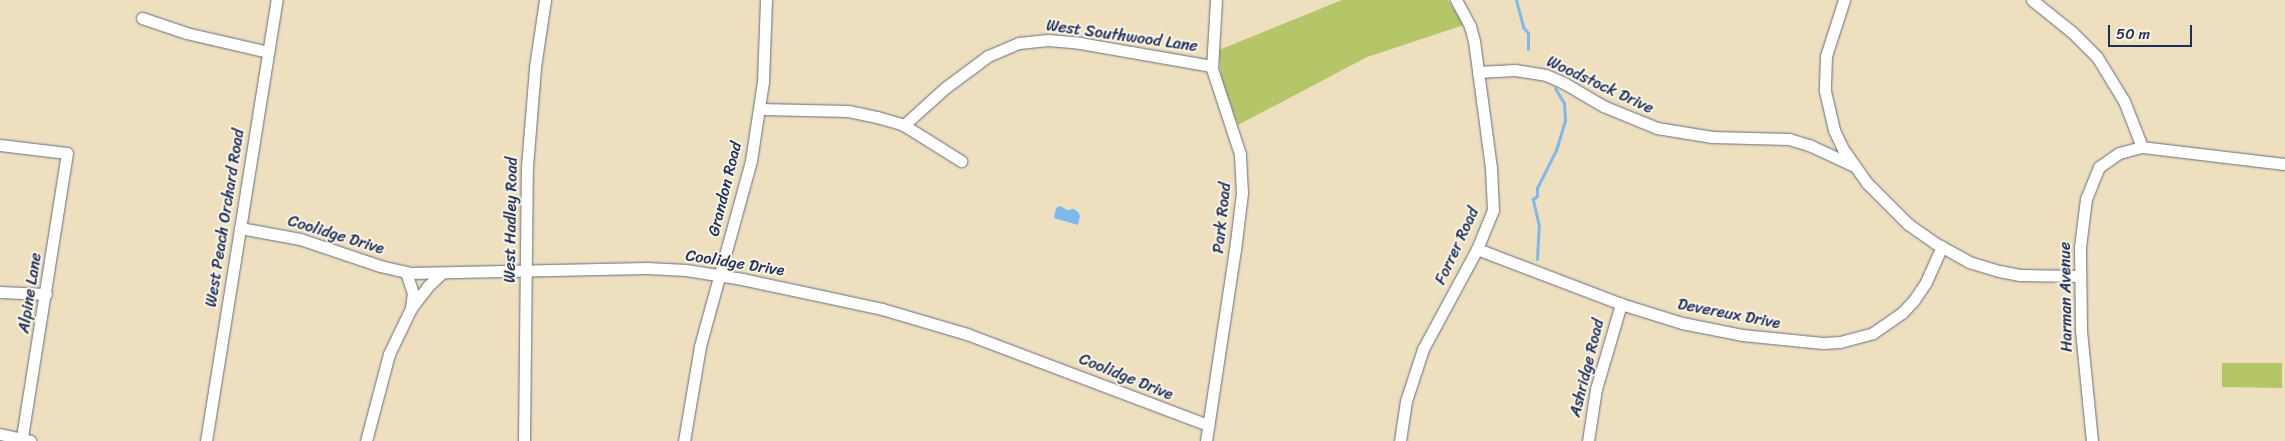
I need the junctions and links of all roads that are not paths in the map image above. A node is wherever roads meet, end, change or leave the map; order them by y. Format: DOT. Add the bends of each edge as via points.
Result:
graph roads {
  1 [pos="277,0"];
  2 [pos="545,0"];
  3 [pos="766,0"];
  4 [pos="1216,0"];
  5 [pos="1456,0"];
  6 [pos="1844,0"];
  7 [pos="2032,0"];
  8 [pos="142,18"];
  9 [pos="268,52"];
  10 [pos="1212,66"];
  11 [pos="1478,72"];
  12 [pos="760,109"];
  13 [pos="904,125"];
  14 [pos="0,145"];
  15 [pos="2142,147"];
  16 [pos="961,162"];
  17 [pos="2285,164"];
  18 [pos="1853,166"];
  19 [pos="240,228"];
  20 [pos="1942,246"];
  21 [pos="1477,250"];
  22 [pos="525,270"];
  23 [pos="406,272"];
  24 [pos="442,273"];
  25 [pos="719,274"];
  26 [pos="2079,276"];
  27 [pos="0,292"];
  28 [pos="46,294"];
  29 [pos="1621,304"];
  30 [pos="411,308"];
  31 [pos="1208,425"];
  32 [pos="0,434"];
  33 [pos="26,439"];
  34 [pos="206,441"];
  35 [pos="366,441"];
  36 [pos="524,441"];
  37 [pos="684,441"];
  38 [pos="1206,441"];
  39 [pos="1400,441"];
  40 [pos="1588,441"];
  41 [pos="2092,441"];
  1 -- 9 [label="street, West Peach Orchard Road"];
  2 -- 22 [label="street, West Hadley Road" via="530,116"];
  3 -- 12 [label="street, Grandon Road"];
  4 -- 10 [label="street, Park Road"];
  5 -- 11 [label="street, Forrer Road" via="1470,26"];
  6 -- 18 [label="street" via="1826,56 1825,91 1834,130"];
  7 -- 15 [label="street" via="2097,57 2124,100"];
  8 -- 9 [label="street" via="186,33"];
  9 -- 19 [label="street, West Peach Orchard Road"];
  10 -- 13 [label="street, West Southwood Lane" via="1080,43 1048,40 1019,43 988,56 945,88"];
  10 -- 31 [label="street, Park Road" via="1237,143 1242,186 1236,250"];
  11 -- 18 [label="street, Woodstock Drive" via="1515,70 1546,75 1603,106 1657,128 1712,137 1789,139"];
  11 -- 21 [label="street, Forrer Road" via="1494,194 1489,223"];
  12 -- 13 [label="street" via="848,111"];
  12 -- 25 [label="street, Grandon Road" via="746,187"];
  13 -- 16 [label="street"];
  14 -- 28 [label="street, Alpine Lane" via="67,153"];
  15 -- 17 [label="street, Harman Avenue"];
  15 -- 26 [label="street, Harman Avenue" via="2117,153 2099,167 2094,176 2085,204"];
  18 -- 20 [label="street" via="1908,224"];
  19 -- 23 [label="street, Coolidge Drive" via="300,239"];
  19 -- 34 [label="street, West Peach Orchard Road"];
  20 -- 26 [label="street" via="1969,262 1999,272"];
  20 -- 29 [label="street, Devereux Drive" via="1926,282 1902,313 1873,333 1840,342 1742,336 1682,323"];
  21 -- 29 [label="street, Devereux Drive"];
  21 -- 39 [label="street, Forrer Road" via="1421,355 1406,401"];
  22 -- 24 [label="street, Coolidge Drive"];
  22 -- 25 [label="street, Coolidge Drive" via="647,268"];
  22 -- 36 [label="street, West Hadley Road"];
  23 -- 24 [label="street, Coolidge Drive"];
  23 -- 30 [label="street" via="413,293"];
  24 -- 30 [label="street"];
  25 -- 31 [label="street, Coolidge Drive" via="867,306 968,334"];
  25 -- 37 [label="street, Grandon Road" via="700,346"];
  26 -- 41 [label="street, Harman Avenue"];
  27 -- 28 [label="street"];
  28 -- 33 [label="street, Alpine Lane"];
  29 -- 40 [label="street, Ashridge Road" via="1596,389"];
  30 -- 35 [label="street" via="389,354"];
  31 -- 38 [label="street, Park Road"];
  32 -- 33 [label="street"];
}
